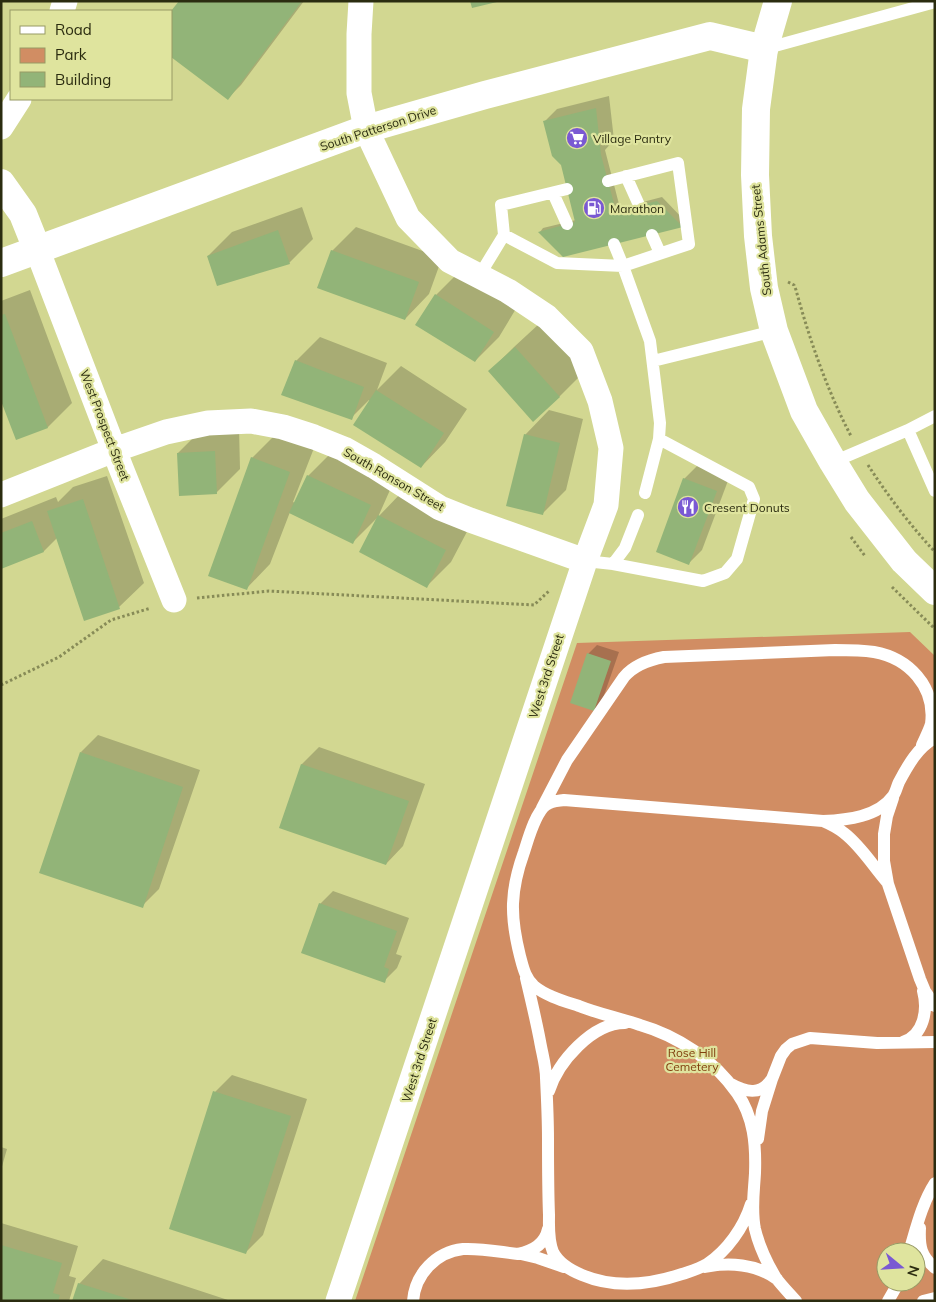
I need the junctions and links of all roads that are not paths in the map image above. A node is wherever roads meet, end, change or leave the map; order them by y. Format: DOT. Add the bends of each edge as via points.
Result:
graph roads {
  1 [pos="361,1"];
  2 [pos="778,1"];
  3 [pos="935,2"];
  4 [pos="764,49"];
  5 [pos="18,100"];
  6 [pos="1,127"];
  7 [pos="366,129"];
  8 [pos="626,176"];
  9 [pos="608,180"];
  10 [pos="1,184"];
  11 [pos="567,189"];
  12 [pos="553,193"];
  13 [pos="639,205"];
  14 [pos="567,224"];
  15 [pos="504,235"];
  16 [pos="652,235"];
  17 [pos="614,244"];
  18 [pos="37,249"];
  19 [pos="660,253"];
  20 [pos="1,263"];
  21 [pos="623,266"];
  22 [pos="479,276"];
  23 [pos="774,331"];
  24 [pos="653,361"];
  25 [pos="935,416"];
  26 [pos="908,430"];
  27 [pos="659,439"];
  28 [pos="114,450"];
  29 [pos="833,462"];
  30 [pos="935,491"];
  31 [pos="645,494"];
  32 [pos="1,496"];
  33 [pos="638,515"];
  34 [pos="584,561"];
  35 [pos="613,564"];
  36 [pos="935,591"];
  37 [pos="174,600"];
  38 [pos="924,682"];
  39 [pos="935,692"];
  40 [pos="935,738"];
  41 [pos="921,748"];
  42 [pos="894,796"];
  43 [pos="540,812"];
  44 [pos="823,821"];
  45 [pos="888,884"];
  46 [pos="525,975"];
  47 [pos="920,979"];
  48 [pos="935,1006"];
  49 [pos="635,1023"];
  50 [pos="903,1042"];
  51 [pos="935,1042"];
  52 [pos="772,1079"];
  53 [pos="729,1084"];
  54 [pos="547,1101"];
  55 [pos="756,1151"];
  56 [pos="935,1183"];
  57 [pos="753,1198"];
  58 [pos="924,1204"];
  59 [pos="549,1226"];
  60 [pos="912,1242"];
  61 [pos="518,1254"];
  62 [pos="700,1268"];
  63 [pos="935,1268"];
  64 [pos="575,1272"];
  65 [pos="779,1281"];
  66 [pos="935,1298"];
  67 [pos="338,1301"];
  68 [pos="413,1301"];
  69 [pos="796,1301"];
  70 [pos="923,1301"];
  1 -- 7 [label="street, West 3rd Street" via="359,93"];
  2 -- 4 [label="main road"];
  3 -- 4 [label="lane"];
  4 -- 7 [label="main road, South Patterson Drive" via="710,36"];
  4 -- 23 [label="main road, South Adams Street" via="756,109 755,175 764,288"];
  5 -- 6 [label="street"];
  7 -- 18 [label="main road, South Patterson Drive"];
  7 -- 22 [label="street, West 3rd Street" via="408,218 450,261"];
  8 -- 9 [label="lane"];
  8 -- 13 [label="lane"];
  8 -- 19 [label="lane" via="678,163 689,244"];
  10 -- 18 [label="main road" via="23,214"];
  11 -- 12 [label="lane"];
  12 -- 14 [label="lane"];
  12 -- 15 [label="lane" via="501,205"];
  15 -- 21 [label="lane" via="557,263 583,258"];
  15 -- 22 [label="lane"];
  16 -- 19 [label="lane"];
  17 -- 21 [label="lane"];
  18 -- 20 [label="main road, South Patterson Drive"];
  18 -- 28 [label="street, West Prospect Street"];
  19 -- 21 [label="lane"];
  21 -- 24 [label="lane" via="650,341"];
  22 -- 34 [label="street, West 3rd Street" via="508,291 554,323 581,351 600,401 611,448 606,505"];
  23 -- 24 [label="lane"];
  23 -- 29 [label="main road, South Adams Street" via="804,411"];
  24 -- 27 [label="lane"];
  25 -- 26 [label="lane"];
  26 -- 29 [label="lane"];
  26 -- 30 [label="lane"];
  27 -- 31 [label="lane"];
  27 -- 35 [label="lane" via="749,487 754,499 736,559 725,573 703,581"];
  28 -- 32 [label="street, South Ronson Street"];
  28 -- 34 [label="street, South Ronson Street" via="166,432 208,423 251,421 283,427 344,450 440,508"];
  28 -- 37 [label="street, West Prospect Street"];
  29 -- 36 [label="main road, South Adams Street" via="857,501 904,561"];
  33 -- 35 [label="lane" via="625,548"];
  34 -- 35 [label="lane"];
  34 -- 67 [label="street, West 3rd Street"];
  38 -- 39 [label="lane"];
  38 -- 41 [label="lane" via="931,698 933,715"];
  38 -- 43 [label="lane" via="895,658 863,650 654,659 629,671 566,760"];
  40 -- 41 [label="lane"];
  41 -- 42 [label="lane"];
  42 -- 44 [label="lane" via="878,809 854,818"];
  42 -- 45 [label="lane" via="884,834"];
  43 -- 44 [label="lane" via="546,805 564,800"];
  43 -- 46 [label="lane" via="513,891 516,939"];
  44 -- 45 [label="lane" via="853,840"];
  45 -- 47 [label="lane"];
  46 -- 49 [label="lane" via="536,988 560,1000"];
  46 -- 54 [label="lane" via="544,1059"];
  47 -- 48 [label="lane"];
  47 -- 50 [label="lane" via="925,1002 924,1018 918,1031"];
  49 -- 53 [label="lane" via="690,1047"];
  49 -- 54 [label="lane" via="611,1024 576,1048 554,1076"];
  50 -- 51 [label="lane"];
  50 -- 52 [label="lane" via="802,1040 786,1049"];
  52 -- 53 [label="lane" via="764,1088 752,1091"];
  52 -- 55 [label="lane" via="762,1111"];
  53 -- 55 [label="lane" via="738,1094 750,1120"];
  54 -- 59 [label="lane"];
  55 -- 57 [label="lane"];
  56 -- 58 [label="lane"];
  57 -- 62 [label="lane" via="736,1235 722,1252"];
  57 -- 65 [label="lane" via="755,1230 770,1268"];
  58 -- 60 [label="lane"];
  58 -- 63 [label="lane" via="919,1242 927,1261"];
  59 -- 61 [label="lane" via="538,1246"];
  59 -- 64 [label="lane" via="554,1254"];
  61 -- 64 [label="lane" via="550,1261"];
  61 -- 68 [label="lane" via="470,1249 446,1254 422,1273"];
  62 -- 64 [label="lane" via="659,1281 630,1284 599,1281"];
  62 -- 65 [label="lane" via="745,1266"];
  65 -- 69 [label="lane"];
  66 -- 70 [label="lane"];
}
